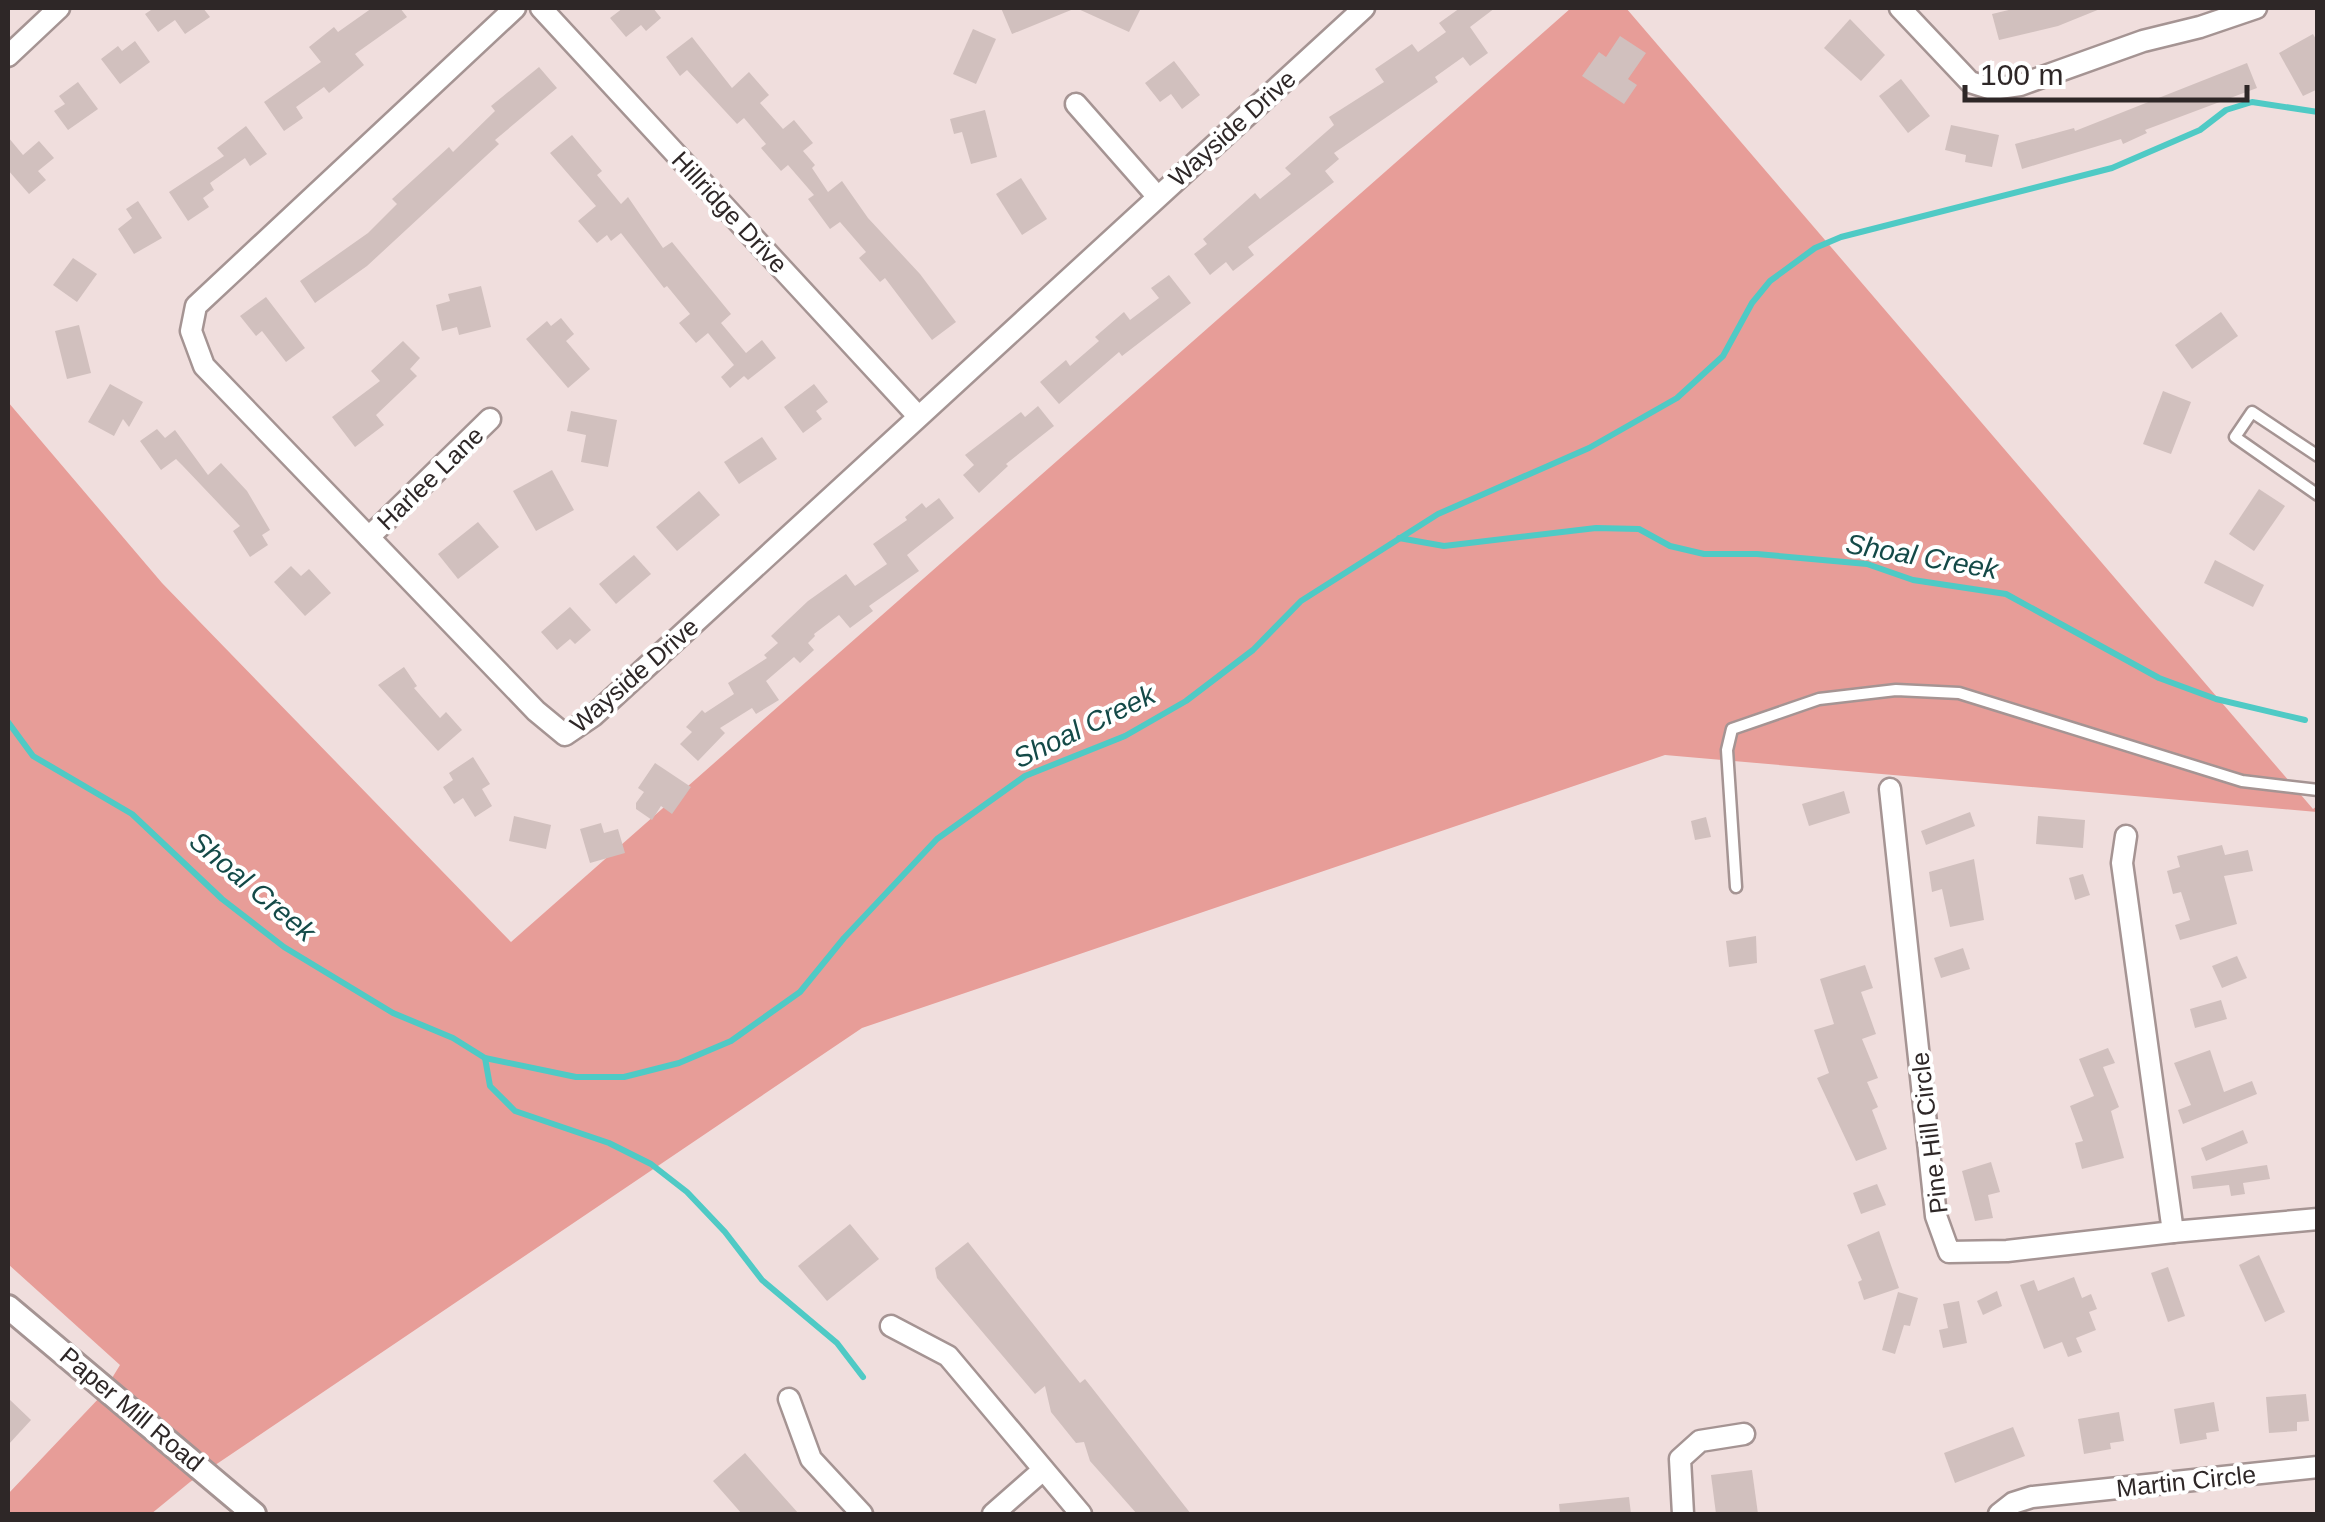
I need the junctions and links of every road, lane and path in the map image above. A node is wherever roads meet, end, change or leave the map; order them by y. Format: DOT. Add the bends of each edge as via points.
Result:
graph roads {
  1 [pos="59,8"];
  2 [pos="515,8"];
  3 [pos="542,8"];
  4 [pos="1364,8"];
  5 [pos="1900,8"];
  6 [pos="2256,8"];
  7 [pos="8,56"];
  8 [pos="1076,104"];
  9 [pos="1156,196"];
  10 [pos="918,416"];
  11 [pos="490,420"];
  12 [pos="2318,456"];
  13 [pos="2318,495"];
  14 [pos="369,538"];
  15 [pos="1890,789"];
  16 [pos="2318,790"];
  17 [pos="2126,836"];
  18 [pos="1736,887"];
  19 [pos="2318,1219"];
  20 [pos="2173,1232"];
  21 [pos="8,1306"];
  22 [pos="891,1326"];
  23 [pos="789,1399"];
  24 [pos="1744,1434"];
  25 [pos="2318,1467"];
  26 [pos="1043,1470"];
  27 [pos="254,1514"];
  28 [pos="862,1514"];
  29 [pos="993,1514"];
  30 [pos="1081,1514"];
  31 [pos="1683,1514"];
  32 [pos="1999,1514"];
  1 -- 7 [label="street"];
  2 -- 14 [label="street, Wayside Drive" via="196,306 191,331 204,366"];
  3 -- 10 [label="street, Hillridge Drive"];
  4 -- 9 [label="street, Wayside Drive"];
  5 -- 6 [label="street" via="1970,82 1992,89"];
  8 -- 9 [label="street"];
  9 -- 10 [label="street, Wayside Drive"];
  10 -- 14 [label="street, Wayside Drive" via="594,716 564,736"];
  11 -- 14 [label="street, Harlee Lane"];
  12 -- 13 [label="lane" via="2252,412 2234,437"];
  15 -- 20 [label="street, Pine Hill Circle" via="1936,1216 1949,1252"];
  16 -- 18 [label="lane" via="2242,781 1959,693 1896,690 1819,699 1732,729 1727,750"];
  17 -- 20 [label="street" via="2122,863"];
  19 -- 20 [label="street, Pine Hill Circle"];
  21 -- 27 [label="street, Paper Mill Road"];
  22 -- 26 [label="street" via="948,1356"];
  23 -- 28 [label="street" via="812,1459"];
  24 -- 31 [label="street" via="1700,1441 1680,1458"];
  25 -- 32 [label="street, Martin Circle" via="2032,1497"];
  26 -- 29 [label="street"];
  26 -- 30 [label="street"];
}
